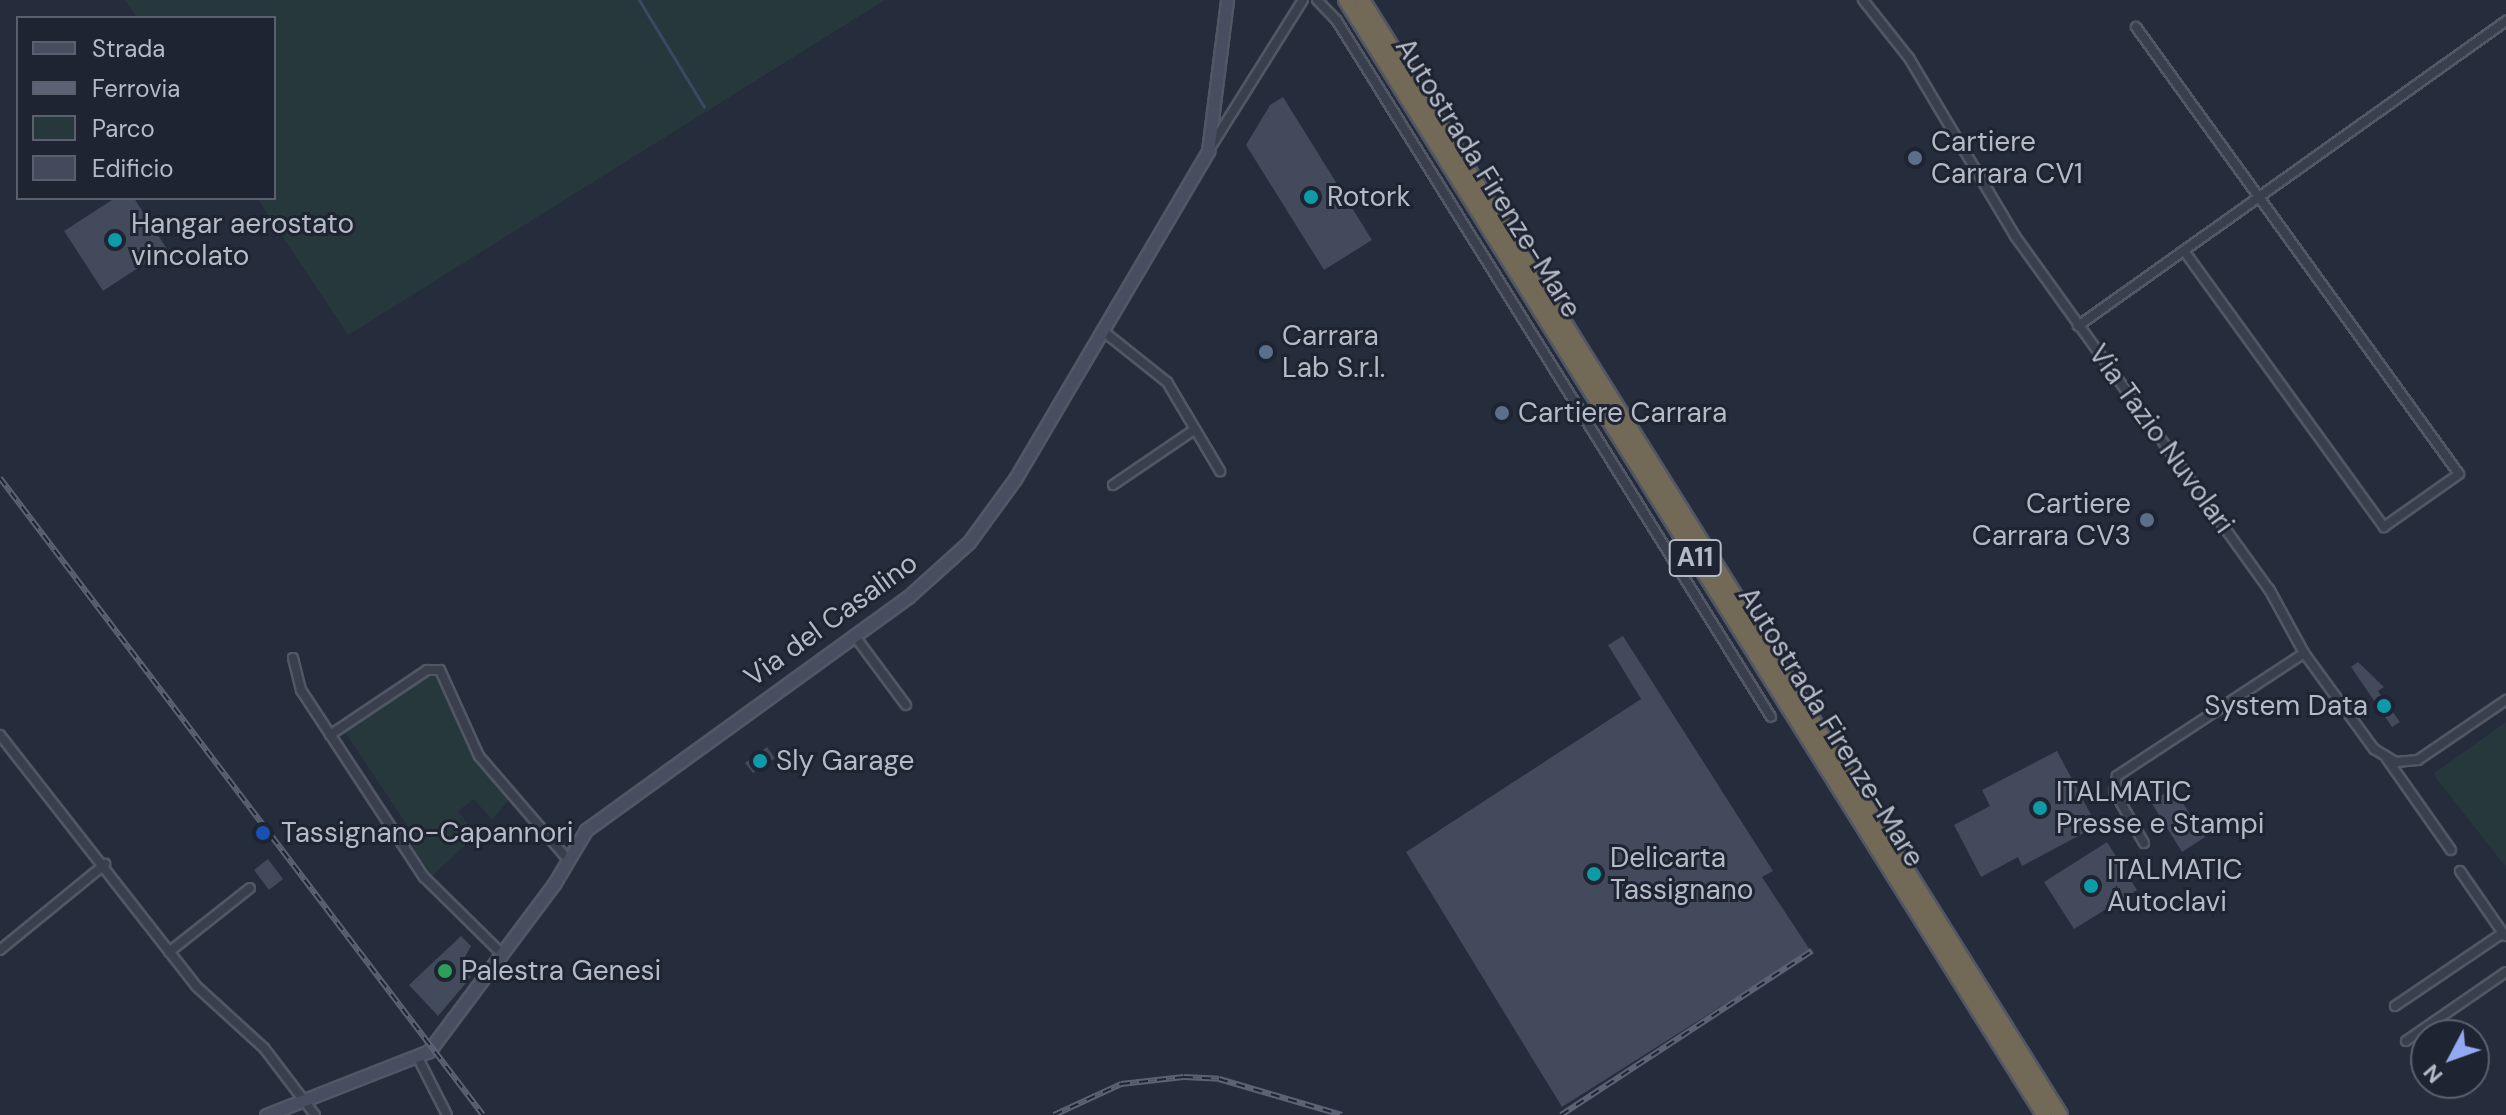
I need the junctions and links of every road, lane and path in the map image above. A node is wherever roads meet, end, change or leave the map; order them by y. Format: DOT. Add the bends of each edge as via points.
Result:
graph roads {
  1 [pos="1227,0"];
  2 [pos="1303,0"];
  3 [pos="1317,0"];
  4 [pos="1346,0"];
  5 [pos="1362,0"];
  6 [pos="1863,0"];
  7 [pos="2506,21"];
  8 [pos="2136,27"];
  9 [pos="1208,151"];
  10 [pos="2259,196"];
  11 [pos="2184,251"];
  12 [pos="2078,326"];
  13 [pos="1103,331"];
  14 [pos="1194,430"];
  15 [pos="1220,471"];
  16 [pos="1113,485"];
  17 [pos="854,635"];
  18 [pos="2304,653"];
  19 [pos="293,658"];
  20 [pos="2506,700"];
  21 [pos="906,705"];
  22 [pos="1771,717"];
  23 [pos="0,735"];
  24 [pos="330,735"];
  25 [pos="2387,758"];
  26 [pos="2144,843"];
  27 [pos="2451,850"];
  28 [pos="565,856"];
  29 [pos="105,864"];
  30 [pos="2460,871"];
  31 [pos="250,888"];
  32 [pos="2504,935"];
  33 [pos="0,950"];
  34 [pos="169,952"];
  35 [pos="501,953"];
  36 [pos="2506,972"];
  37 [pos="2395,1006"];
  38 [pos="2406,1041"];
  39 [pos="418,1058"];
  40 [pos="307,1102"];
  41 [pos="266,1115"];
  42 [pos="315,1115"];
  43 [pos="447,1115"];
  44 [pos="2044,1115"];
  45 [pos="2060,1115"];
  1 -- 9 [label="street, Via del Casalino"];
  2 -- 9 [label="street"];
  3 -- 22 [label="street" via="1337,21"];
  4 -- 44 [label="highway, Autostrada Firenze-Mare / A11"];
  5 -- 45 [label="highway, Autostrada Firenze-Mare / A11"];
  6 -- 12 [label="street, Via Tazio Nuvolari" via="1909,58 1980,185"];
  7 -- 10 [label="street"];
  8 -- 10 [label="street"];
  9 -- 13 [label="street, Via del Casalino"];
  10 -- 11 [label="street"];
  10 -- 11 [label="street" via="2459,474 2384,527"];
  11 -- 12 [label="street"];
  12 -- 18 [label="street, Via Tazio Nuvolari" via="2269,589"];
  13 -- 14 [label="street" via="1164,377"];
  13 -- 17 [label="street, Via del Casalino" via="989,518 940,570"];
  14 -- 15 [label="street"];
  14 -- 16 [label="street"];
  17 -- 21 [label="street"];
  17 -- 28 [label="street, Via del Casalino" via="623,799"];
  18 -- 25 [label="street, Via Tazio Nuvolari" via="2368,742"];
  18 -- 26 [label="street" via="2117,776 2114,791"];
  19 -- 24 [label="street" via="301,690"];
  20 -- 25 [label="street" via="2427,756 2405,762"];
  23 -- 29 [label="street"];
  24 -- 28 [label="street" via="427,670 440,670 479,756"];
  24 -- 35 [label="street" via="424,877"];
  25 -- 27 [label="street, Via Tazio Nuvolari"];
  28 -- 35 [label="street, Via del Casalino" via="554,884"];
  29 -- 33 [label="street"];
  29 -- 34 [label="street"];
  30 -- 32 [label="street"];
  31 -- 34 [label="street"];
  32 -- 37 [label="street"];
  34 -- 40 [label="street" via="211,1003 264,1048"];
  35 -- 39 [label="street, Via del Casalino" via="443,1038"];
  36 -- 38 [label="street"];
  39 -- 40 [label="street, Via del Casalino"];
  39 -- 43 [label="street"];
  40 -- 41 [label="street, Via del Casalino"];
  40 -- 42 [label="street"];
}
